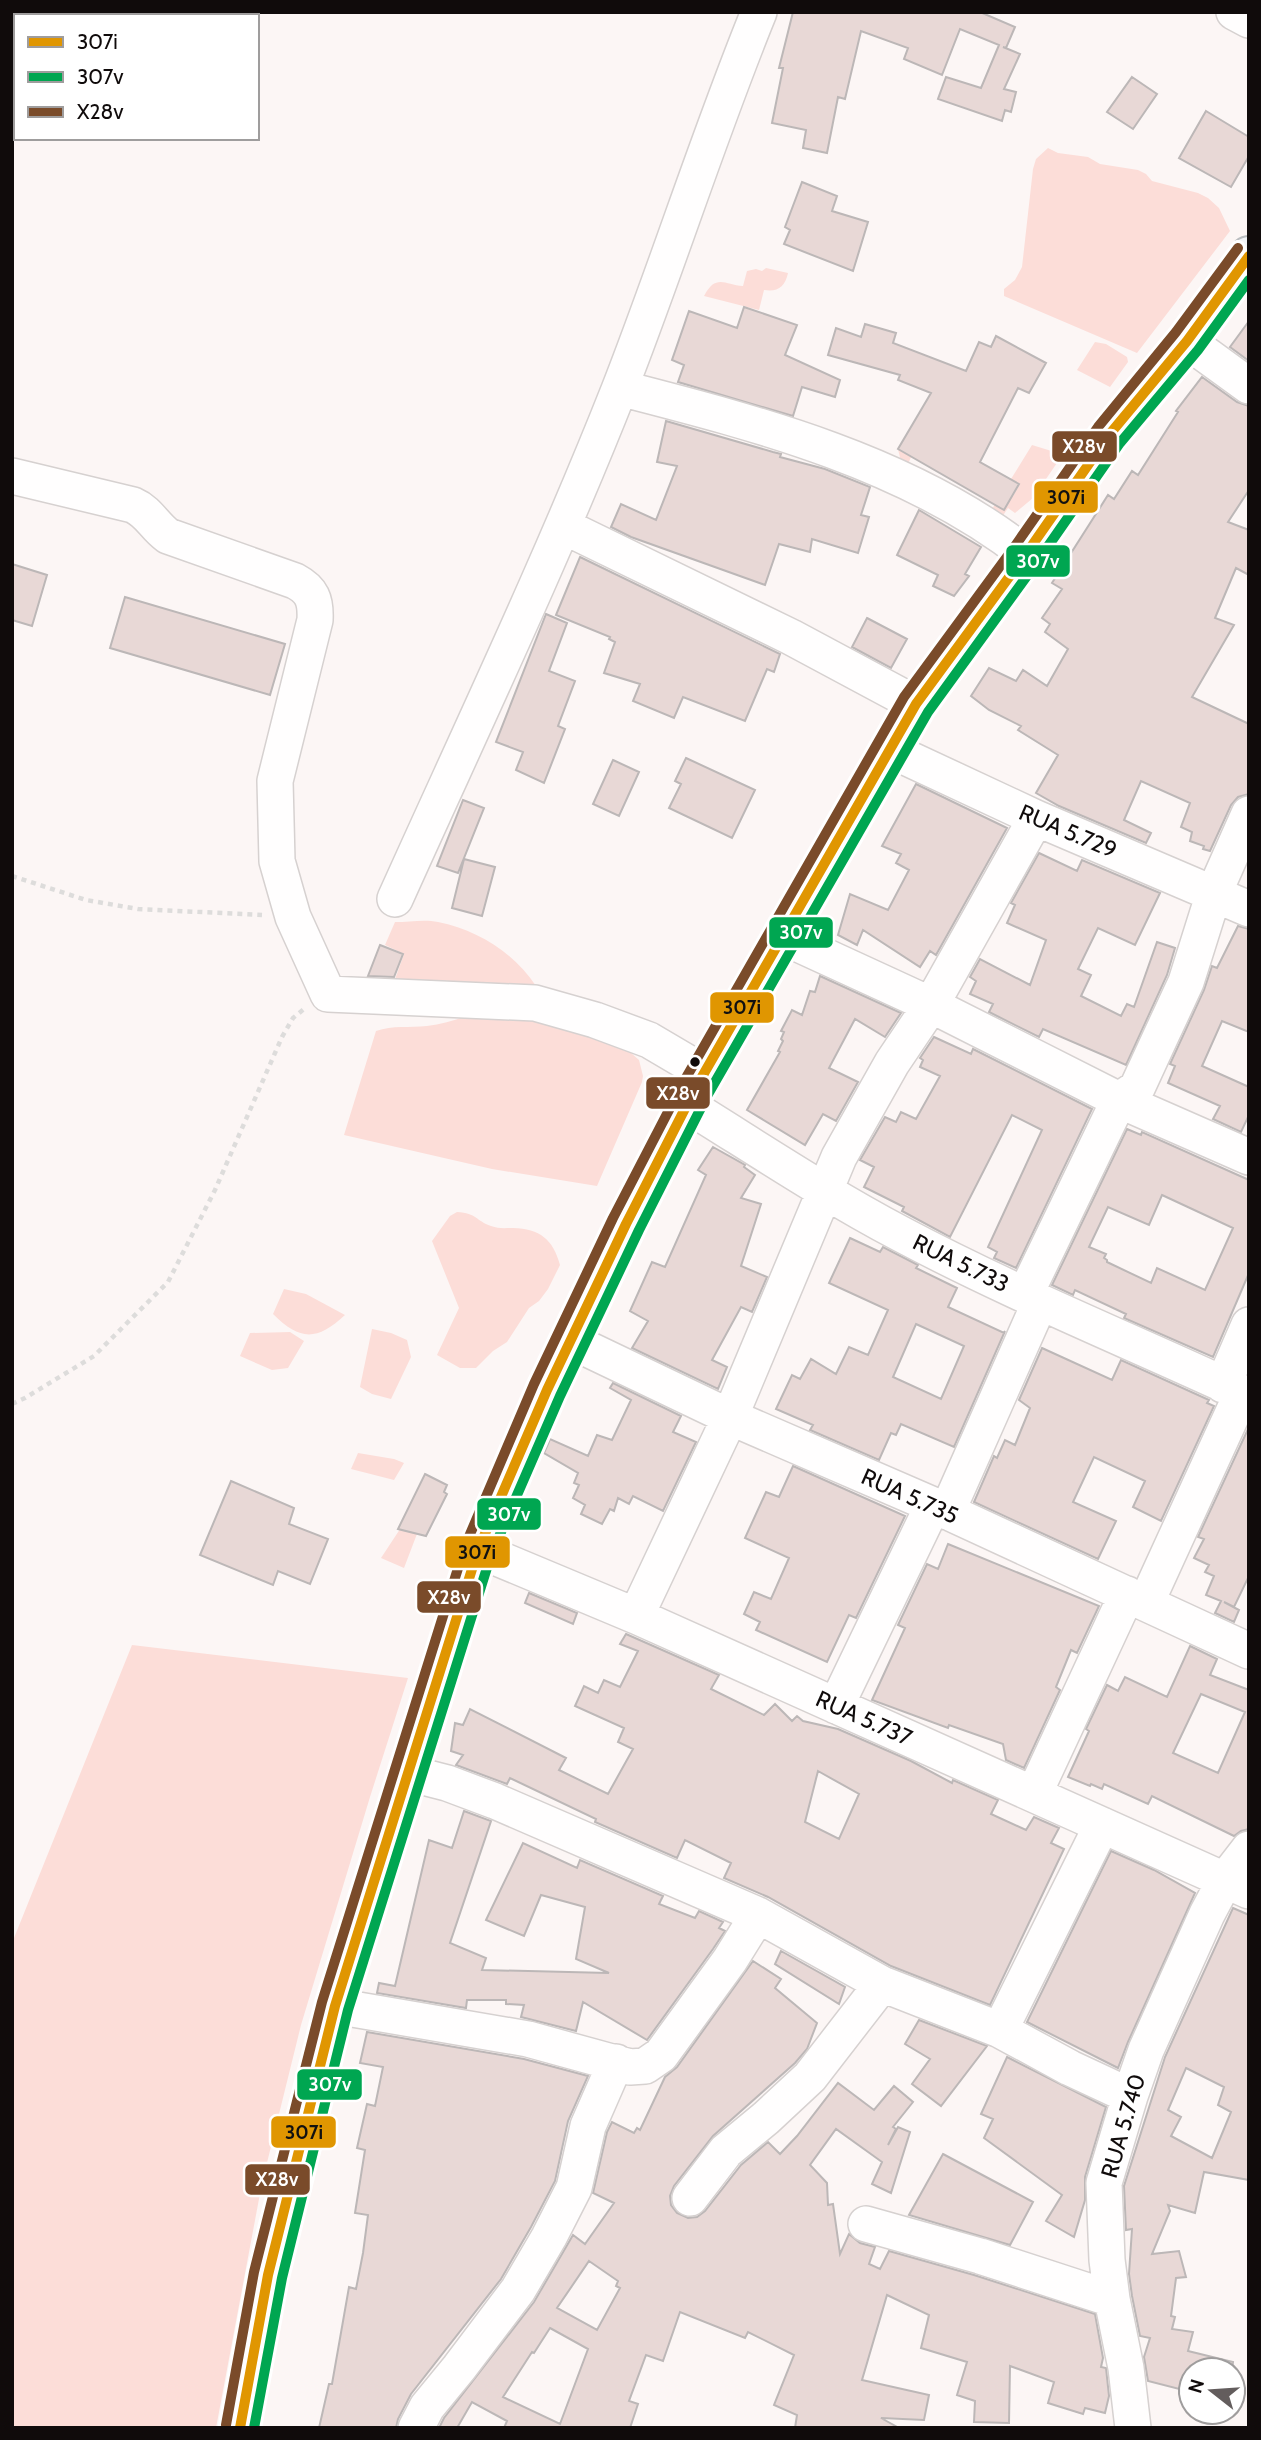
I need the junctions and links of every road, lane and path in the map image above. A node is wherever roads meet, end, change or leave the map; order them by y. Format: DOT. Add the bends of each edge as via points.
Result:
graph roads {
  1 [pos="759,12"];
  2 [pos="1234,12"];
  3 [pos="1249,20"];
  4 [pos="1249,256"];
  5 [pos="1187,341"];
  6 [pos="1249,386"];
  7 [pos="620,388"];
  8 [pos="12,476"];
  9 [pos="563,526"];
  10 [pos="1026,554"];
  11 [pos="916,704"];
  12 [pos="888,749"];
  13 [pos="1249,814"];
  14 [pos="1036,818"];
  15 [pos="12,876"];
  16 [pos="1214,893"];
  17 [pos="395,899"];
  18 [pos="1249,909"];
  19 [pos="293,917"];
  20 [pos="781,936"];
  21 [pos="328,994"];
  22 [pos="931,1005"];
  23 [pos="695,1089"];
  24 [pos="1119,1100"];
  25 [pos="1249,1157"];
  26 [pos="823,1190"];
  27 [pos="1033,1298"];
  28 [pos="1249,1325"];
  29 [pos="571,1341"];
  30 [pos="1238,1391"];
  31 [pos="12,1404"];
  32 [pos="730,1417"];
  33 [pos="940,1508"];
  34 [pos="478,1550"];
  35 [pos="1137,1599"];
  36 [pos="636,1616"];
  37 [pos="1249,1651"];
  38 [pos="836,1706"];
  39 [pos="408,1773"];
  40 [pos="1034,1794"];
  41 [pos="1102,1825"];
  42 [pos="1249,1849"];
  43 [pos="1237,1886"];
  44 [pos="758,1915"];
  45 [pos="882,1984"];
  46 [pos="335,2006"];
  47 [pos="1000,2030"];
  48 [pos="616,2062"];
  49 [pos="1130,2095"];
  50 [pos="690,2198"];
  51 [pos="866,2224"];
  52 [pos="1112,2299"];
  53 [pos="240,2428"];
  54 [pos="416,2428"];
  55 [pos="1133,2428"];
  1 -- 7 [label="street"];
  2 -- 3 [label="street"];
  4 -- 5 [label="main road"];
  5 -- 6 [label="street"];
  5 -- 10 [label="main road" via="1109,435"];
  7 -- 9 [label="street"];
  7 -- 10 [label="street" via="845,455 949,504"];
  8 -- 19 [label="street" via="133,505 144,510 168,536 309,588 316,604 315,620 275,781 277,861"];
  9 -- 11 [label="street" via="791,637"];
  9 -- 17 [label="street"];
  10 -- 11 [label="main road"];
  11 -- 12 [label="main road"];
  12 -- 14 [label="street, RUA 5.729"];
  12 -- 20 [label="main road"];
  13 -- 16 [label="street"];
  14 -- 16 [label="street, RUA 5.729"];
  14 -- 22 [label="street"];
  15 -- 19 [label="path" via="86,900 138,909"];
  16 -- 18 [label="street, RUA 5.729"];
  16 -- 24 [label="street" via="1186,982 1137,1088"];
  19 -- 21 [label="street"];
  20 -- 22 [label="street"];
  20 -- 23 [label="main road"];
  21 -- 23 [label="street, RUA 5.733" via="534,1003 649,1040"];
  21 -- 31 [label="path" via="293,1018 282,1037 215,1190 168,1282 94,1356"];
  22 -- 24 [label="street"];
  22 -- 26 [label="street" via="892,1063"];
  23 -- 26 [label="street, RUA 5.733"];
  23 -- 29 [label="main road"];
  24 -- 25 [label="street"];
  24 -- 27 [label="street"];
  26 -- 27 [label="street, RUA 5.733"];
  26 -- 32 [label="street"];
  27 -- 30 [label="street, RUA 5.733"];
  27 -- 33 [label="street"];
  28 -- 30 [label="street"];
  29 -- 32 [label="street, RUA 5.735"];
  29 -- 34 [label="main road"];
  30 -- 35 [label="street"];
  32 -- 33 [label="street, RUA 5.735"];
  32 -- 36 [label="street"];
  33 -- 35 [label="street, RUA 5.735"];
  33 -- 38 [label="street"];
  34 -- 36 [label="street, RUA 5.737"];
  34 -- 39 [label="main road"];
  35 -- 37 [label="street, RUA 5.735"];
  35 -- 40 [label="street"];
  36 -- 38 [label="street, RUA 5.737"];
  38 -- 40 [label="street, RUA 5.737"];
  39 -- 44 [label="street" via="495,1801"];
  39 -- 46 [label="main road"];
  40 -- 41 [label="street, RUA 5.737"];
  41 -- 43 [label="street, RUA 5.737"];
  41 -- 47 [label="street"];
  42 -- 43 [label="street, RUA 5.740"];
  43 -- 49 [label="street, RUA 5.740" via="1208,1914"];
  44 -- 45 [label="street"];
  44 -- 48 [label="street" via="661,2055 645,2066"];
  45 -- 47 [label="street"];
  45 -- 50 [label="street" via="810,2077 726,2151"];
  46 -- 48 [label="street" via="528,2039"];
  46 -- 53 [label="main road" via="268,2275"];
  47 -- 49 [label="street"];
  48 -- 54 [label="street" via="587,2126 574,2188 549,2237 518,2290 427,2407"];
  49 -- 52 [label="street, RUA 5.740" via="1104,2183"];
  51 -- 52 [label="street"];
  52 -- 55 [label="street, RUA 5.740"];
}
